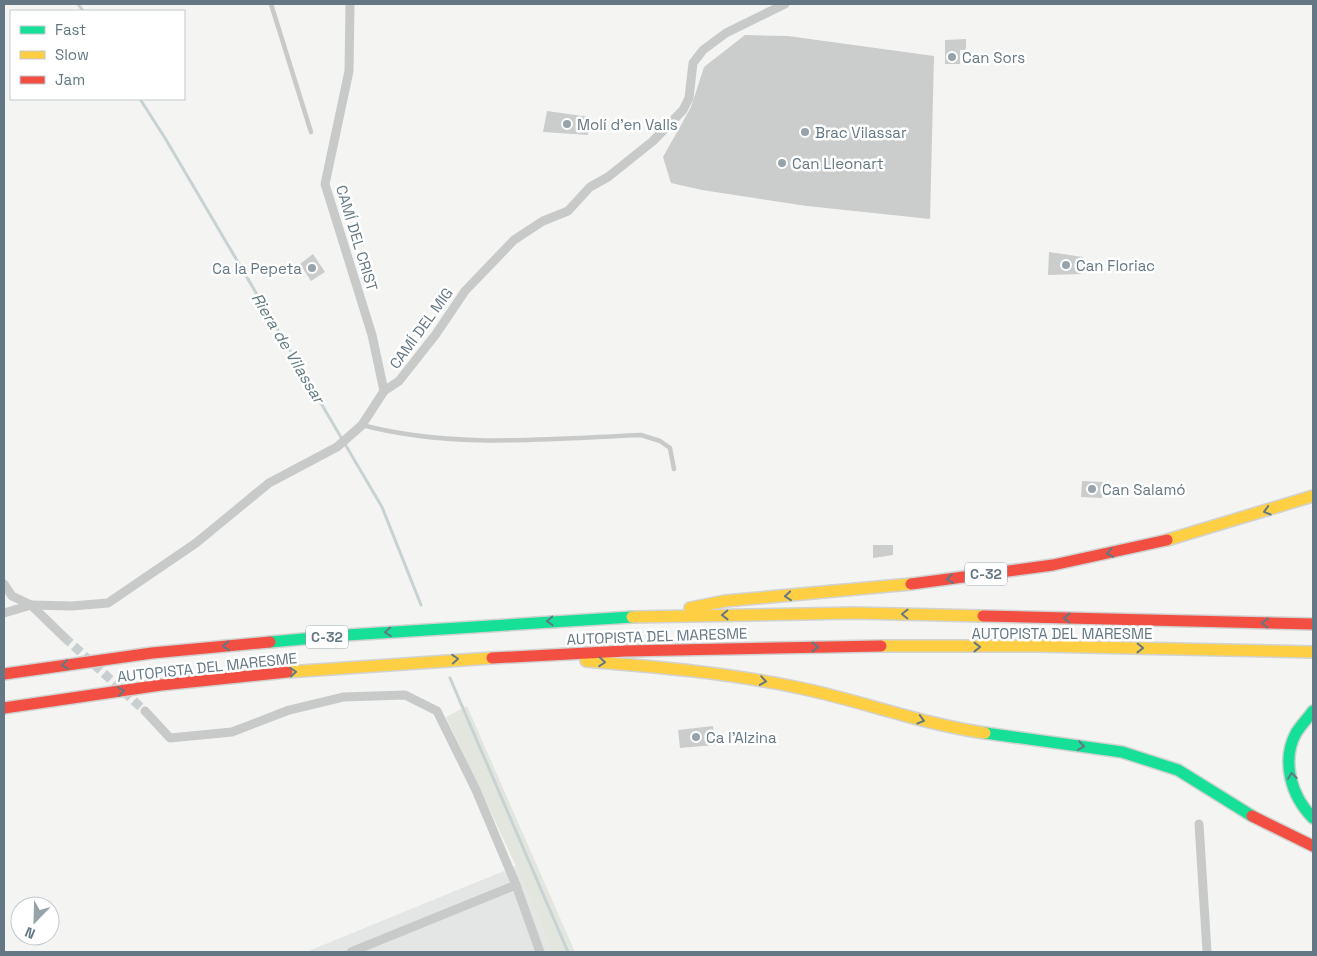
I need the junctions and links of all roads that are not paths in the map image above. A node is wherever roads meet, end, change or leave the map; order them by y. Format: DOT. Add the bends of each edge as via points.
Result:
graph roads {
  1 [pos="271,4"];
  2 [pos="350,4"];
  3 [pos="784,4"];
  4 [pos="311,132"];
  5 [pos="384,391"];
  6 [pos="362,425"];
  7 [pos="674,469"];
  8 [pos="1313,496"];
  9 [pos="4,584"];
  10 [pos="31,605"];
  11 [pos="4,613"];
  12 [pos="651,616"];
  13 [pos="1313,624"];
  14 [pos="64,637"];
  15 [pos="1313,652"];
  16 [pos="519,655"];
  17 [pos="4,674"];
  18 [pos="4,708"];
  19 [pos="145,711"];
  20 [pos="1313,711"];
  21 [pos="1313,818"];
  22 [pos="1199,824"];
  23 [pos="1313,846"];
  24 [pos="516,885"];
  25 [pos="351,952"];
  26 [pos="540,952"];
  27 [pos="1207,952"];
  1 -- 4 [label="lane"];
  2 -- 5 [label="street, CAMÍ DEL CRIST" via="349,71 325,184 372,335"];
  3 -- 5 [label="street, CAMÍ DEL MIG" via="726,33 703,50 693,63 689,98 684,110 652,141 608,177 590,187 568,211 543,221 514,240 465,291 399,381"];
  5 -- 6 [label="street, CAMÍ DEL MIG"];
  6 -- 7 [label="lane" via="398,435 469,442 641,434 660,440 670,448"];
  6 -- 10 [label="street, CAMÍ DEL MIG" via="337,447 269,483 196,543 108,603"];
  8 -- 12 [label="highway, C-32, one-way" via="1146,546 1053,565 871,589 725,601"];
  9 -- 10 [label="street" via="12,596"];
  10 -- 11 [label="street, CAMÍ DEL MIG"];
  10 -- 14 [label="street"];
  13 -- 12 [label="highway, AUTOPISTA DEL MARESME / C-32, one-way" via="855,613"];
  12 -- 17 [label="highway, AUTOPISTA DEL MARESME / C-32, one-way" via="357,634 152,653"];
  16 -- 15 [label="highway, AUTOPISTA DEL MARESME / C-32, one-way" via="696,648 1057,647"];
  18 -- 16 [label="highway, AUTOPISTA DEL MARESME / C-32, one-way" via="210,680"];
  16 -- 23 [label="highway, one-way" via="686,669 801,688 951,728 1122,752 1178,770 1257,819"];
  19 -- 24 [label="street" via="170,738 232,732 289,710 343,697 405,695 437,711 476,790"];
  21 -- 20 [label="highway, one-way" via="1294,794 1290,753 1296,733"];
  22 -- 27 [label="street"];
  24 -- 25 [label="street"];
  24 -- 26 [label="street"];
}
